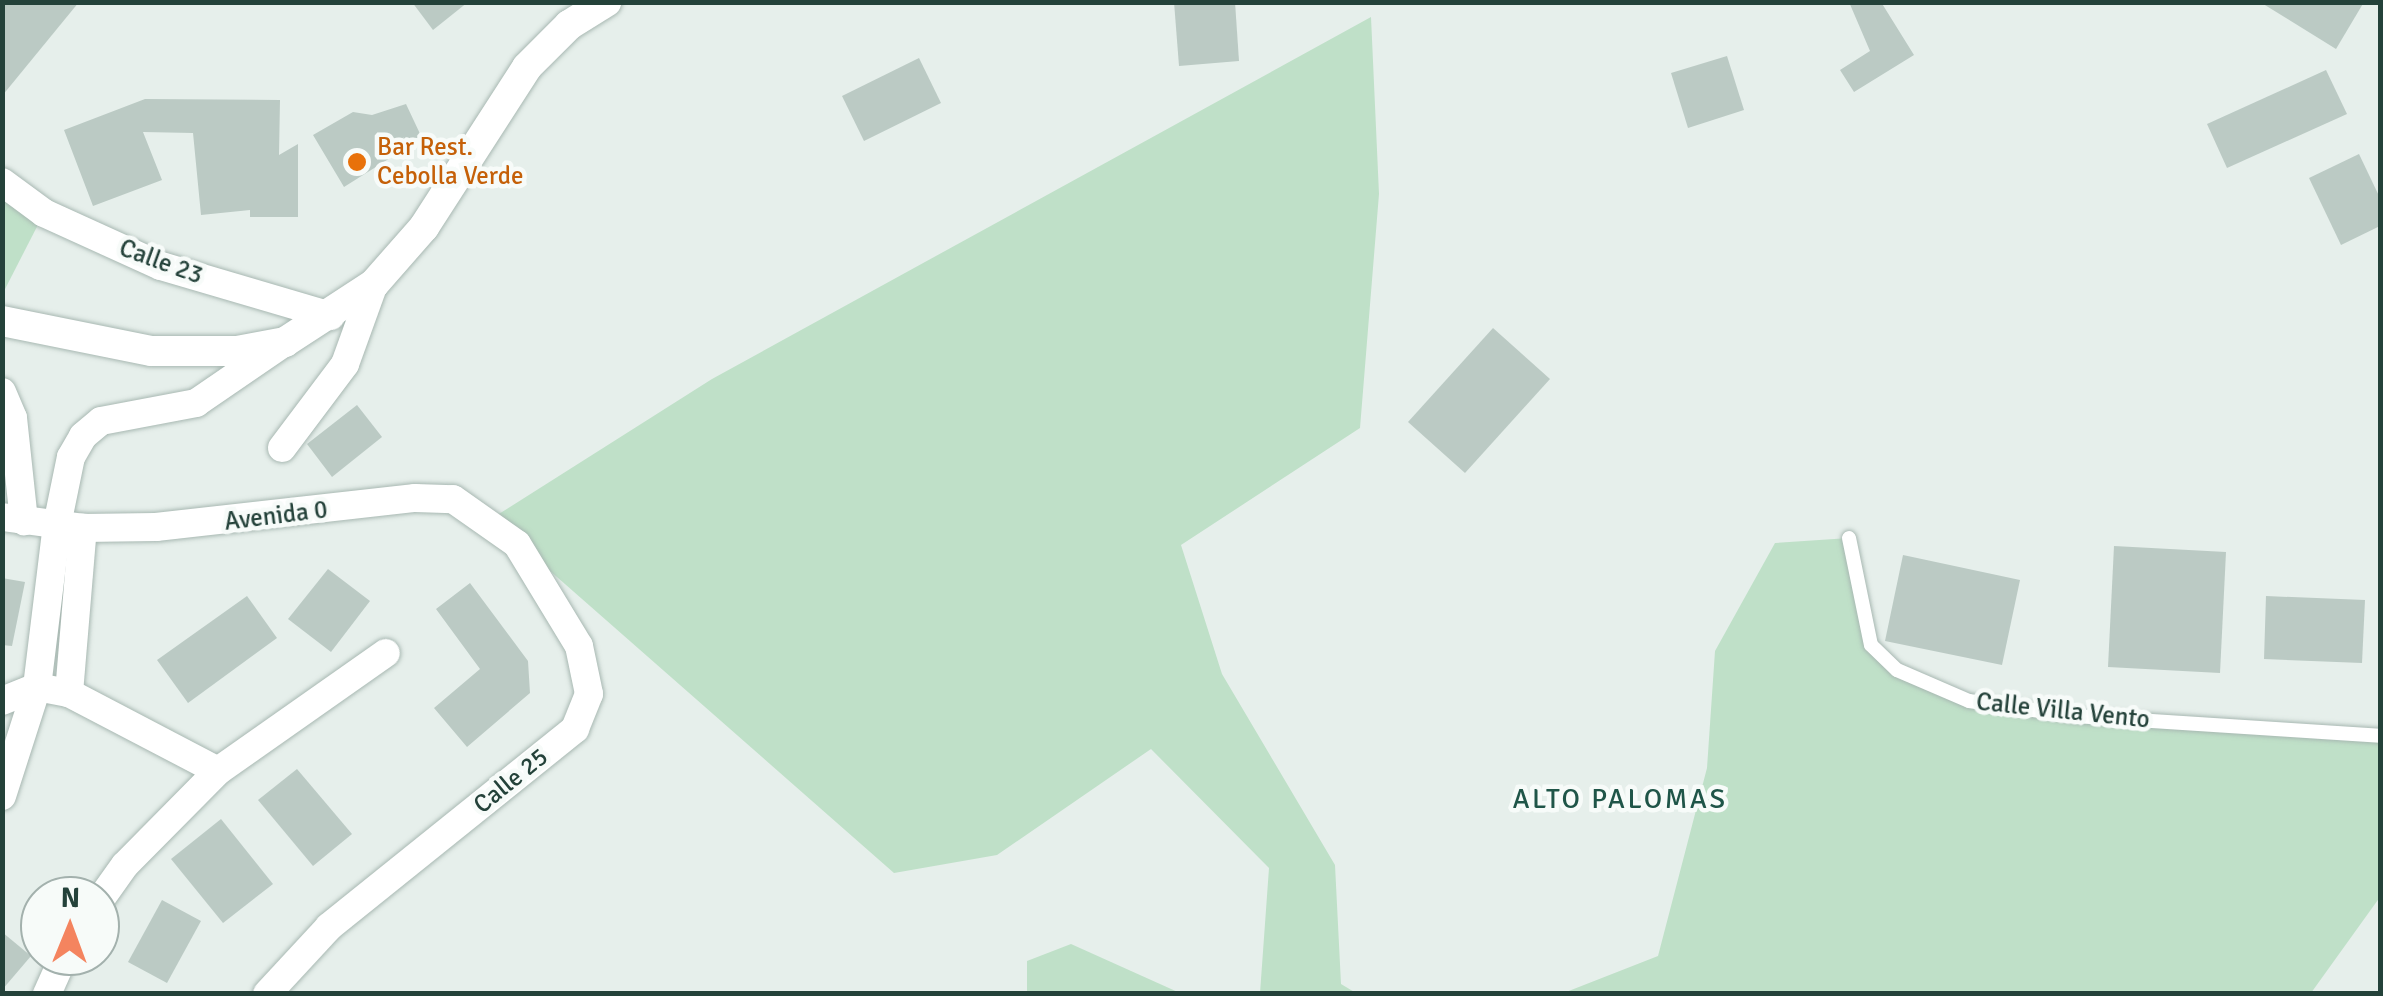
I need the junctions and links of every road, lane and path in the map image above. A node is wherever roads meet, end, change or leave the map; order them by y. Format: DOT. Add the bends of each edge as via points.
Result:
graph roads {
  1 [pos="606,2"];
  2 [pos="2,182"];
  3 [pos="374,284"];
  4 [pos="331,316"];
  5 [pos="2,321"];
  6 [pos="285,342"];
  7 [pos="2,392"];
  8 [pos="282,448"];
  9 [pos="13,519"];
  10 [pos="491,519"];
  11 [pos="70,526"];
  12 [pos="1849,538"];
  13 [pos="386,653"];
  14 [pos="37,687"];
  15 [pos="68,692"];
  16 [pos="2,701"];
  17 [pos="2380,736"];
  18 [pos="218,771"];
  19 [pos="2,796"];
  20 [pos="117,876"];
  21 [pos="267,994"];
  1 -- 3 [label="main road" via="569,25 527,67 424,228"];
  2 -- 4 [label="street, Calle 23" via="44,213 161,266"];
  3 -- 4 [label="main road"];
  3 -- 8 [label="street" via="345,364"];
  4 -- 6 [label="main road"];
  5 -- 6 [label="main road" via="151,351 238,351"];
  6 -- 11 [label="street" via="196,403 101,421 71,456"];
  7 -- 9 [label="street" via="14,418"];
  9 -- 11 [label="street, Avenida 0"];
  10 -- 11 [label="street, Avenida 0" via="454,499 415,498 207,524"];
  10 -- 21 [label="street, Calle 25" via="518,544 579,646 589,694 574,729 330,927"];
  11 -- 14 [label="street"];
  11 -- 15 [label="street"];
  12 -- 17 [label="lane, Calle Villa Vento" via="1870,645 1897,670 1969,702 2074,716"];
  13 -- 18 [label="street"];
  14 -- 15 [label="street"];
  14 -- 16 [label="street"];
  14 -- 19 [label="street"];
  15 -- 18 [label="street"];
  18 -- 20 [label="street"];
}
